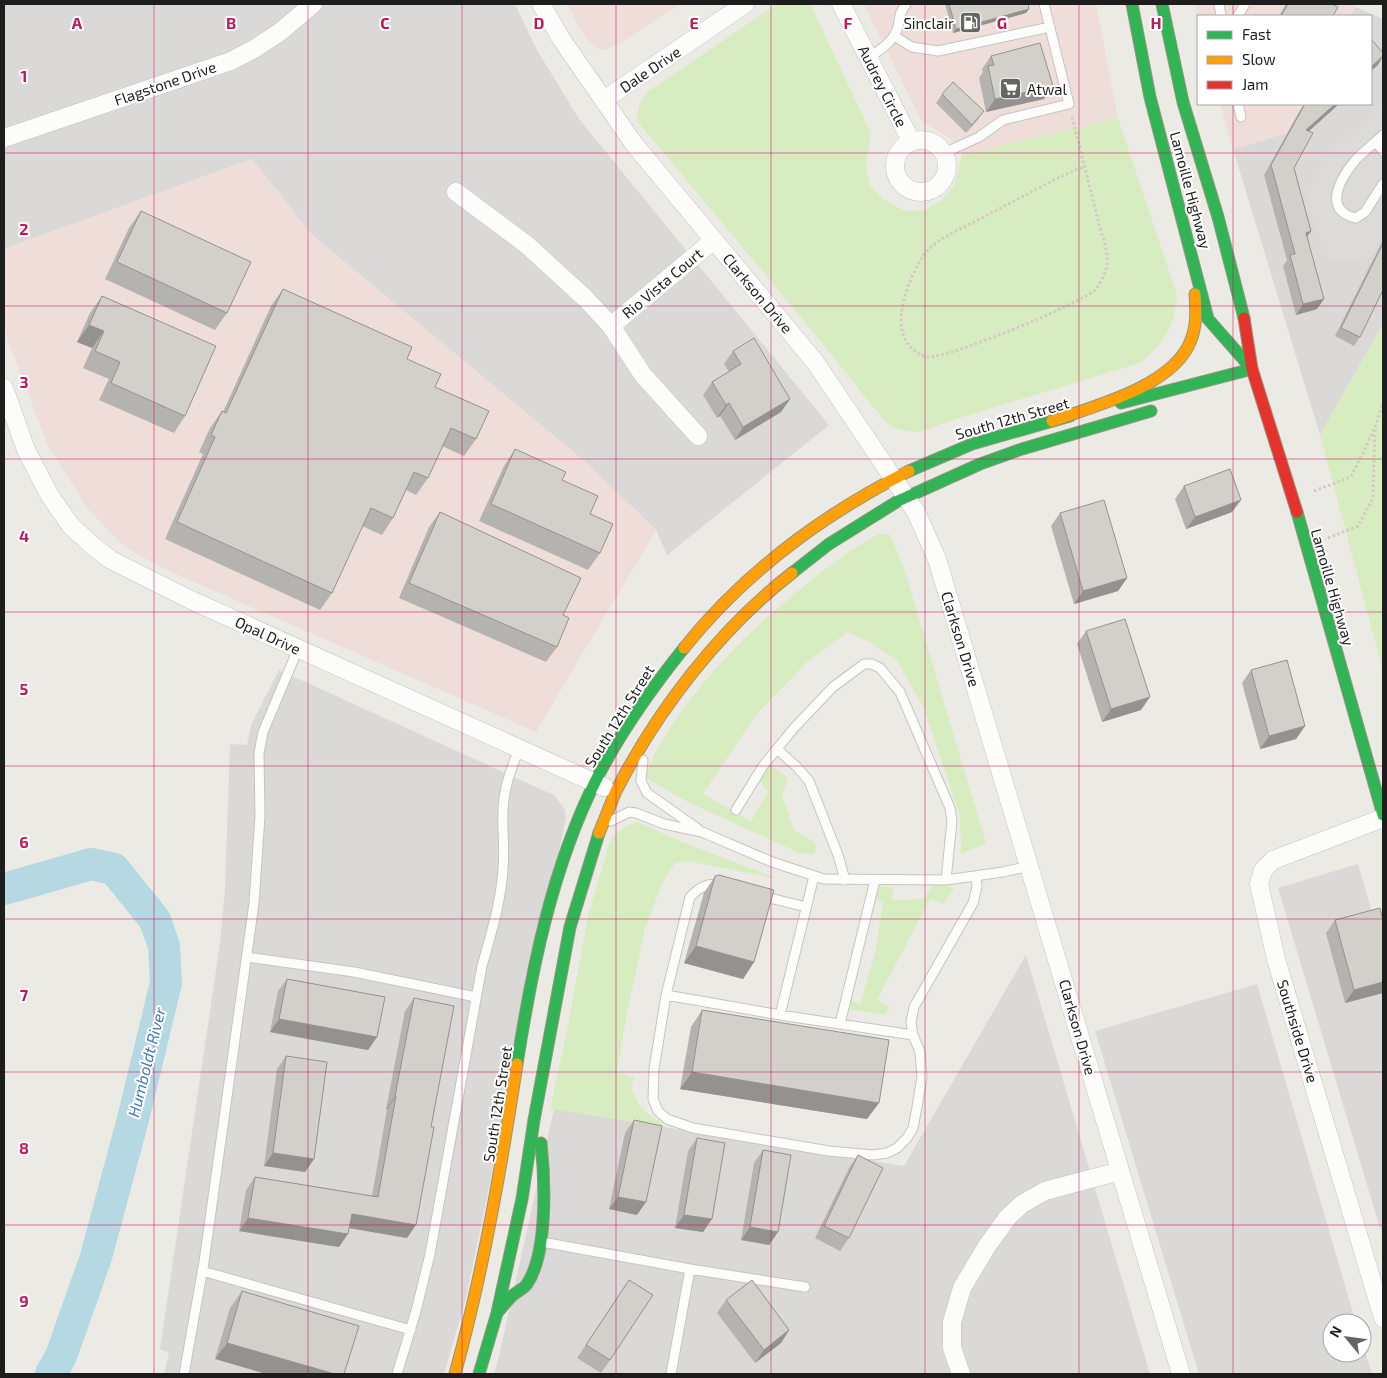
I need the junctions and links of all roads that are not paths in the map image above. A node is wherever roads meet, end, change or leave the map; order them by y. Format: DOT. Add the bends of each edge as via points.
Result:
graph roads {
  1 [pos="313,4"];
  2 [pos="541,4"];
  3 [pos="745,4"];
  4 [pos="841,4"];
  5 [pos="906,4"];
  6 [pos="1044,4"];
  7 [pos="1132,4"];
  8 [pos="1162,4"];
  9 [pos="1050,27"];
  10 [pos="894,36"];
  11 [pos="869,58"];
  12 [pos="604,100"];
  13 [pos="1238,105"];
  14 [pos="1240,117"];
  15 [pos="4,138"];
  16 [pos="1380,138"];
  17 [pos="911,141"];
  18 [pos="1383,151"];
  19 [pos="944,153"];
  20 [pos="1383,184"];
  21 [pos="456,192"];
  22 [pos="1176,192"];
  23 [pos="714,240"];
  24 [pos="610,326"];
  25 [pos="1252,369"];
  26 [pos="4,388"];
  27 [pos="1161,408"];
  28 [pos="1052,421"];
  29 [pos="698,436"];
  30 [pos="893,480"];
  31 [pos="906,497"];
  32 [pos="298,649"];
  33 [pos="646,740"];
  34 [pos="518,749"];
  35 [pos="777,750"];
  36 [pos="594,783"];
  37 [pos="616,792"];
  38 [pos="736,810"];
  39 [pos="1383,816"];
  40 [pos="702,832"];
  41 [pos="598,835"];
  42 [pos="1030,866"];
  43 [pos="814,876"];
  44 [pos="976,876"];
  45 [pos="844,880"];
  46 [pos="875,880"];
  47 [pos="946,880"];
  48 [pos="728,887"];
  49 [pos="752,893"];
  50 [pos="806,907"];
  51 [pos="247,957"];
  52 [pos="666,995"];
  53 [pos="476,997"];
  54 [pos="780,1015"];
  55 [pos="840,1024"];
  56 [pos="912,1035"];
  57 [pos="534,1120"];
  58 [pos="1120,1172"];
  59 [pos="540,1241"];
  60 [pos="690,1269"];
  61 [pos="202,1271"];
  62 [pos="805,1287"];
  63 [pos="497,1313"];
  64 [pos="1383,1318"];
  65 [pos="410,1330"];
  66 [pos="184,1374"];
  67 [pos="398,1374"];
  68 [pos="455,1374"];
  69 [pos="479,1374"];
  70 [pos="670,1374"];
  71 [pos="960,1374"];
  72 [pos="1181,1374"];
  1 -- 15 [label="street, Flagstone Drive" via="280,32 231,61"];
  2 -- 12 [label="street, Clarkson Drive"];
  3 -- 12 [label="street, Dale Drive"];
  4 -- 11 [label="street, Audrey Circle"];
  5 -- 10 [label="lane"];
  6 -- 9 [label="lane"];
  7 -- 22 [label="main road, Lamoille Highway" via="1150,97"];
  8 -- 25 [label="main road, Lamoille Highway" via="1184,102 1242,307"];
  9 -- 10 [label="lane" via="938,51 912,48"];
  9 -- 19 [label="lane" via="1069,104 1003,120 978,137"];
  10 -- 11 [label="lane"];
  11 -- 17 [label="street, Audrey Circle"];
  12 -- 23 [label="street, Clarkson Drive" via="634,144"];
  13 -- 14 [label="lane"];
  16 -- 18 [label="lane"];
  16 -- 20 [label="lane" via="1354,162 1342,181 1336,202 1339,211 1356,218 1365,212"];
  17 -- 19 [label="street, Audrey Circle" via="926,140 940,147"];
  17 -- 19 [label="street, Audrey Circle" via="898,153 895,171 904,186 912,190 921,192 938,186 947,171"];
  21 -- 24 [label="street" via="527,245 586,299"];
  22 -- 25 [label="main road, Lamoille Highway" via="1208,319"];
  22 -- 28 [label="main road" via="1194,290 1194,326 1188,347 1177,363 1160,377"];
  23 -- 24 [label="street, Rio Vista Court"];
  23 -- 30 [label="street, Clarkson Drive" via="815,362"];
  24 -- 29 [label="street" via="643,375"];
  25 -- 28 [label="main road, South 12th Street"];
  25 -- 39 [label="main road, Lamoille Highway" via="1252,382 1293,499"];
  26 -- 32 [label="street, Opal Drive" via="26,450 50,496 71,526 94,547 142,576"];
  27 -- 31 [label="main road" via="1022,449"];
  28 -- 30 [label="main road, South 12th Street" via="959,449"];
  30 -- 31 [label="street, Clarkson Drive"];
  30 -- 36 [label="main road, South 12th Street" via="795,540 716,610 645,698"];
  31 -- 33 [label="main road" via="828,544 745,613 681,688"];
  31 -- 42 [label="street, Clarkson Drive" via="918,515 937,560"];
  32 -- 34 [label="street, Opal Drive"];
  32 -- 51 [label="lane" via="263,732 259,752 257,875"];
  33 -- 37 [label="main road"];
  33 -- 40 [label="lane" via="641,770 643,788 652,798"];
  34 -- 36 [label="street, Opal Drive"];
  34 -- 53 [label="lane" via="505,791 504,870 496,920"];
  35 -- 38 [label="lane" via="763,766"];
  35 -- 45 [label="lane" via="809,781 838,855"];
  35 -- 47 [label="lane" via="794,728 845,678 864,664 880,668 900,692 950,808 952,820"];
  36 -- 37 [label="street, Opal Drive"];
  36 -- 68 [label="main road, South 12th Street" via="563,866 542,938 498,1186 471,1316"];
  37 -- 41 [label="main road"];
  39 -- 64 [label="street, Southside Drive" via="1273,860 1263,870 1259,884 1276,959"];
  40 -- 41 [label="lane" via="629,812 614,819"];
  40 -- 43 [label="lane"];
  41 -- 57 [label="main road" via="570,927"];
  42 -- 44 [label="lane"];
  42 -- 58 [label="street, Clarkson Drive"];
  43 -- 45 [label="lane"];
  43 -- 50 [label="lane"];
  44 -- 47 [label="lane"];
  44 -- 56 [label="lane" via="973,902 914,1007"];
  45 -- 46 [label="lane"];
  46 -- 47 [label="lane"];
  46 -- 55 [label="lane"];
  48 -- 52 [label="lane" via="715,884 700,887 690,897"];
  49 -- 50 [label="lane"];
  50 -- 54 [label="lane"];
  51 -- 53 [label="lane" via="354,972"];
  51 -- 61 [label="lane"];
  52 -- 54 [label="lane"];
  52 -- 56 [label="lane" via="654,1069 653,1099 658,1111 667,1119 694,1128 829,1151 887,1153 907,1138 913,1128 922,1077 920,1052"];
  53 -- 65 [label="lane" via="430,1254"];
  54 -- 55 [label="lane"];
  55 -- 56 [label="lane"];
  57 -- 59 [label="main road" via="542,1145 544,1198"];
  57 -- 63 [label="main road" via="522,1199"];
  58 -- 71 [label="street" via="1045,1191 1022,1204 1008,1217 962,1288 952,1322 952,1348"];
  58 -- 72 [label="street, Clarkson Drive"];
  59 -- 60 [label="lane"];
  59 -- 63 [label="main road" via="534,1269 526,1286 511,1296"];
  60 -- 62 [label="lane"];
  60 -- 70 [label="lane"];
  61 -- 65 [label="lane"];
  61 -- 66 [label="lane"];
  63 -- 69 [label="main road"];
  65 -- 67 [label="lane"];
}
